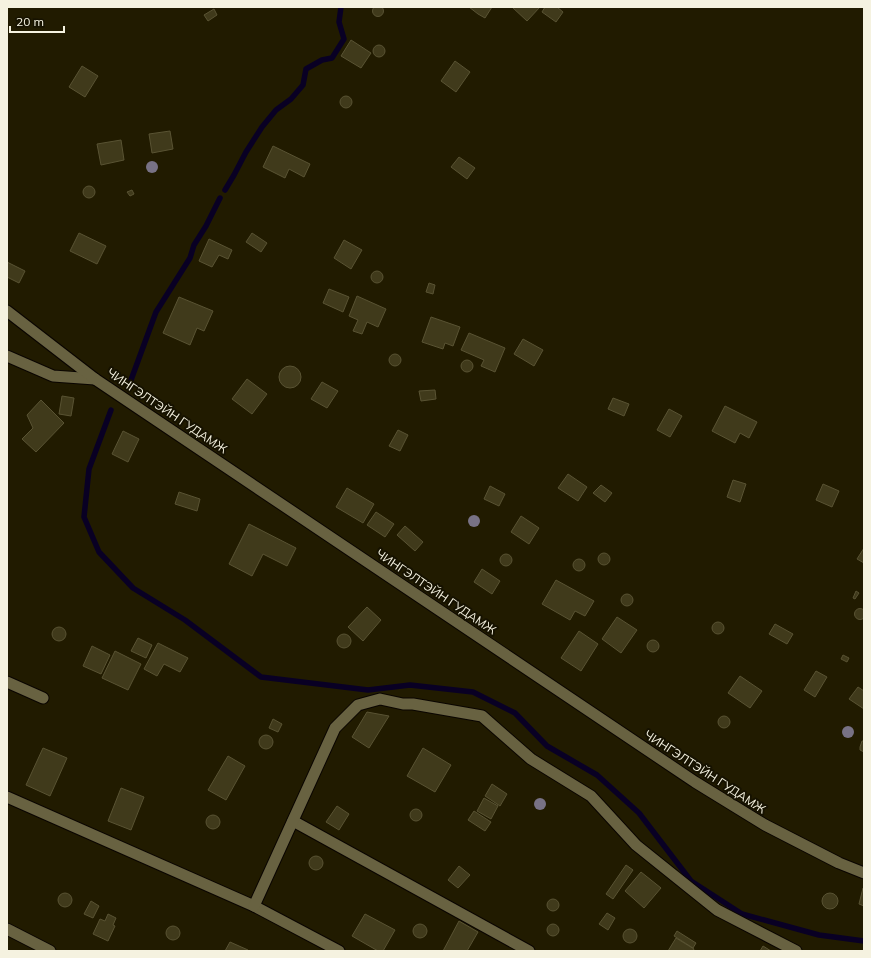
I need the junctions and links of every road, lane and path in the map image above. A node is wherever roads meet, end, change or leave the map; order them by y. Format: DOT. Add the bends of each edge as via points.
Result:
graph roads {
  1 [pos="7,311"];
  2 [pos="7,356"];
  3 [pos="95,379"];
  4 [pos="7,682"];
  5 [pos="43,698"];
  6 [pos="7,797"];
  7 [pos="293,821"];
  8 [pos="864,873"];
  9 [pos="254,906"];
  10 [pos="7,929"];
  11 [pos="50,951"];
  12 [pos="340,951"];
  13 [pos="529,951"];
  14 [pos="796,951"];
  1 -- 3 [label="street, ЧИНГЭЛТЭЙН ГУДАМЖ"];
  2 -- 3 [label="street" via="53,376"];
  3 -- 8 [label="street, ЧИНГЭЛТЭЙН ГУДАМЖ" via="694,782 765,825"];
  4 -- 5 [label="street"];
  6 -- 9 [label="street"];
  7 -- 9 [label="street"];
  7 -- 13 [label="street"];
  7 -- 14 [label="street" via="335,728 358,705 380,699 482,716 531,759 591,796 636,845 717,910"];
  9 -- 12 [label="street"];
  10 -- 11 [label="street"];
}
